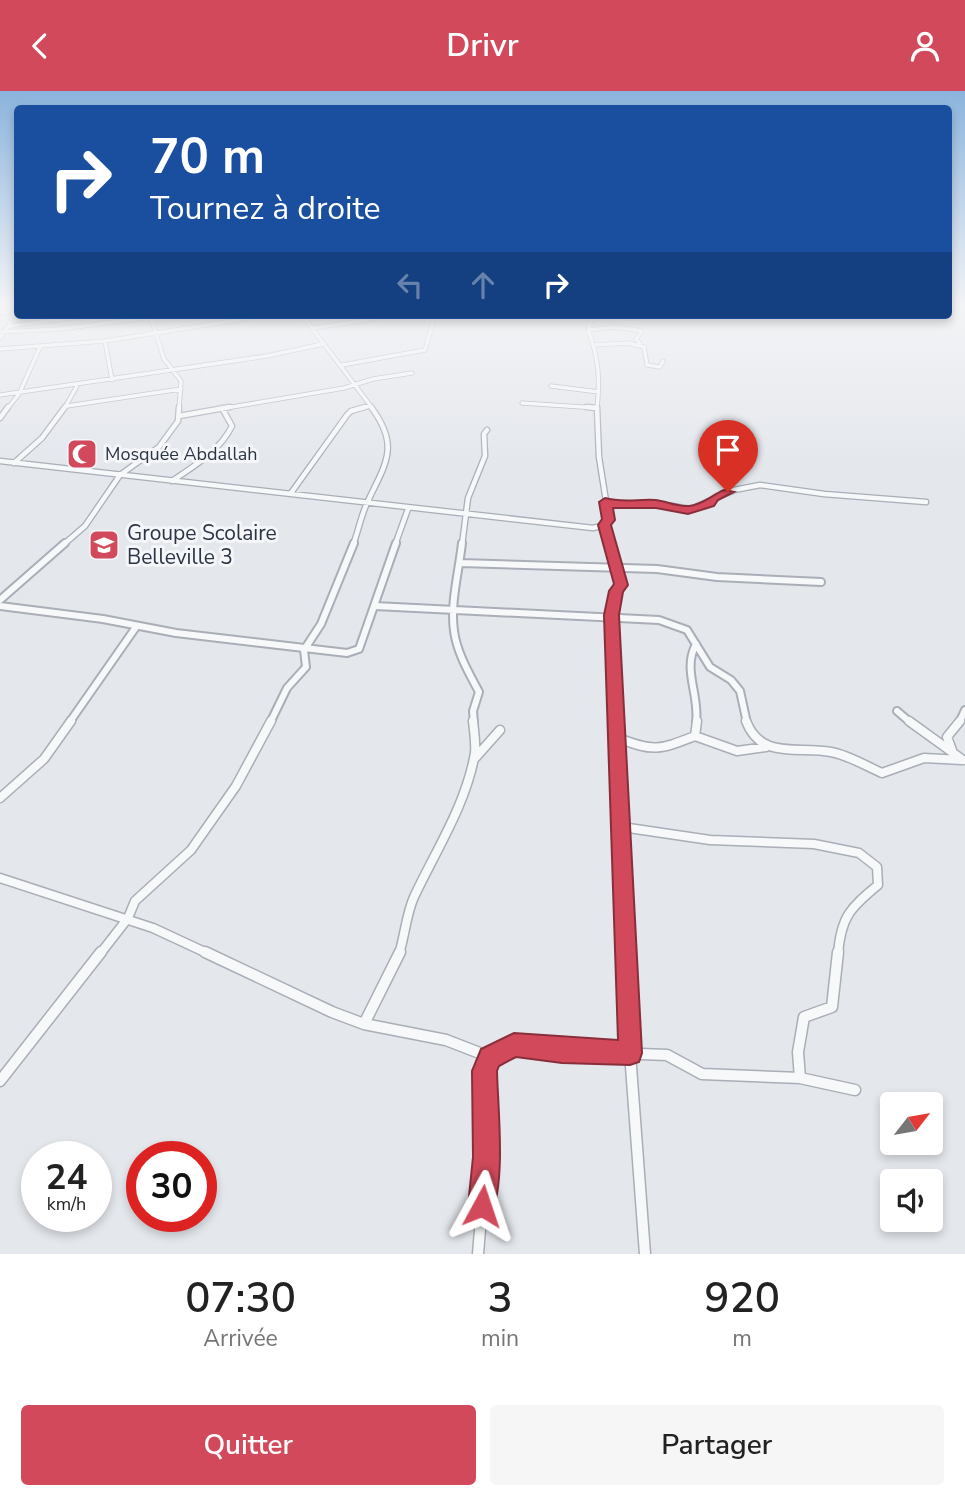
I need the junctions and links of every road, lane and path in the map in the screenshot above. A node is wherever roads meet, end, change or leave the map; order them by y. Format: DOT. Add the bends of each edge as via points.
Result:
graph roads {
  1 [pos="35,358"];
  2 [pos="109,358"];
  3 [pos="163,358"];
  4 [pos="252,358"];
  5 [pos="336,358"];
  6 [pos="379,358"];
  7 [pos="595,358"];
  8 [pos="646,358"];
  9 [pos="663,361"];
  10 [pos="342,365"];
  11 [pos="169,371"];
  12 [pos="412,373"];
  13 [pos="113,380"];
  14 [pos="354,385"];
  15 [pos="78,386"];
  16 [pos="551,386"];
  17 [pos="181,389"];
  18 [pos="599,392"];
  19 [pos="19,394"];
  20 [pos="0,395"];
  21 [pos="522,403"];
  22 [pos="67,406"];
  23 [pos="370,406"];
  24 [pos="222,408"];
  25 [pos="597,408"];
  26 [pos="179,416"];
  27 [pos="0,418"];
  28 [pos="487,430"];
  29 [pos="0,461"];
  30 [pos="14,463"];
  31 [pos="120,475"];
  32 [pos="172,481"];
  33 [pos="291,493"];
  34 [pos="605,502"];
  35 [pos="926,502"];
  36 [pos="367,503"];
  37 [pos="408,509"];
  38 [pos="467,515"];
  39 [pos="604,525"];
  40 [pos="461,563"];
  41 [pos="615,568"];
  42 [pos="821,582"];
  43 [pos="0,600"];
  44 [pos="0,606"];
  45 [pos="375,606"];
  46 [pos="454,608"];
  47 [pos="612,615"];
  48 [pos="136,627"];
  49 [pos="696,644"];
  50 [pos="304,650"];
  51 [pos="965,710"];
  52 [pos="897,711"];
  53 [pos="500,730"];
  54 [pos="695,736"];
  55 [pos="618,738"];
  56 [pos="766,747"];
  57 [pos="953,752"];
  58 [pos="964,760"];
  59 [pos="472,761"];
  60 [pos="0,798"];
  61 [pos="622,827"];
  62 [pos="0,878"];
  63 [pos="128,918"];
  64 [pos="364,1024"];
  65 [pos="630,1053"];
  66 [pos="490,1058"];
  67 [pos="800,1078"];
  68 [pos="0,1081"];
  69 [pos="855,1090"];
  70 [pos="478,1254"];
  71 [pos="645,1254"];
  1 -- 19 [label="street"];
  2 -- 13 [label="street"];
  3 -- 11 [label="street"];
  4 -- 11 [label="street"];
  5 -- 10 [label="street"];
  6 -- 10 [label="street"];
  7 -- 18 [label="street"];
  8 -- 9 [label="street" via="647,365 660,366"];
  10 -- 14 [label="street"];
  11 -- 13 [label="street"];
  11 -- 17 [label="street" via="181,380"];
  12 -- 14 [label="street"];
  13 -- 15 [label="street"];
  14 -- 23 [label="street"];
  14 -- 24 [label="street"];
  15 -- 19 [label="street"];
  15 -- 22 [label="street"];
  16 -- 18 [label="street"];
  17 -- 22 [label="street"];
  17 -- 26 [label="street"];
  18 -- 25 [label="street"];
  19 -- 20 [label="street"];
  19 -- 27 [label="street"];
  21 -- 25 [label="street"];
  22 -- 30 [label="street" via="38,444"];
  23 -- 33 [label="street" via="347,415"];
  23 -- 36 [label="street" via="384,424 389,453"];
  24 -- 26 [label="street"];
  24 -- 32 [label="street" via="232,426 229,433"];
  25 -- 34 [label="street"];
  26 -- 31 [label="street" via="159,447"];
  28 -- 38 [label="street" via="485,456 468,498"];
  29 -- 30 [label="street"];
  30 -- 31 [label="street"];
  31 -- 32 [label="street"];
  31 -- 43 [label="street" via="85,526"];
  32 -- 33 [label="street"];
  33 -- 36 [label="street"];
  34 -- 35 [label="street" via="688,510 751,486"];
  34 -- 39 [label="street" via="609,520"];
  36 -- 37 [label="street"];
  36 -- 50 [label="street" via="347,565"];
  37 -- 38 [label="street"];
  37 -- 45 [label="street"];
  38 -- 39 [label="street" via="593,528"];
  38 -- 40 [label="street"];
  39 -- 41 [label="street"];
  40 -- 41 [label="street"];
  40 -- 46 [label="street"];
  41 -- 42 [label="street"];
  41 -- 47 [label="street" via="621,585"];
  44 -- 48 [label="street"];
  45 -- 46 [label="street"];
  45 -- 50 [label="street" via="359,649 346,653"];
  46 -- 47 [label="street"];
  46 -- 59 [label="street" via="454,631 479,692 472,711"];
  47 -- 49 [label="street" via="659,619 687,630"];
  47 -- 55 [label="street"];
  48 -- 50 [label="street"];
  48 -- 60 [label="street" via="44,759"];
  49 -- 54 [label="street" via="688,655 687,668 698,705"];
  49 -- 56 [label="street" via="710,667 740,691 747,724"];
  50 -- 63 [label="street" via="306,667 287,688 236,786 191,850 144,891"];
  51 -- 57 [label="street" via="947,737"];
  52 -- 57 [label="street"];
  53 -- 59 [label="street"];
  54 -- 55 [label="street" via="646,749"];
  54 -- 56 [label="street" via="737,751"];
  55 -- 61 [label="street"];
  56 -- 58 [label="street" via="834,752 882,773 924,758"];
  57 -- 58 [label="street"];
  59 -- 64 [label="street" via="452,826 415,895 400,951"];
  61 -- 65 [label="street"];
  61 -- 67 [label="street" via="710,840 814,844 859,853 877,867 878,885 851,907 839,937 838,992 832,1007 804,1017 798,1052"];
  62 -- 63 [label="street"];
  63 -- 64 [label="street"];
  63 -- 68 [label="street"];
  64 -- 66 [label="street" via="446,1040"];
  65 -- 66 [label="street" via="514,1045"];
  65 -- 67 [label="street" via="667,1055 702,1075"];
  65 -- 71 [label="street"];
  66 -- 70 [label="street" via="484,1071 486,1157"];
  67 -- 69 [label="street"];
}
